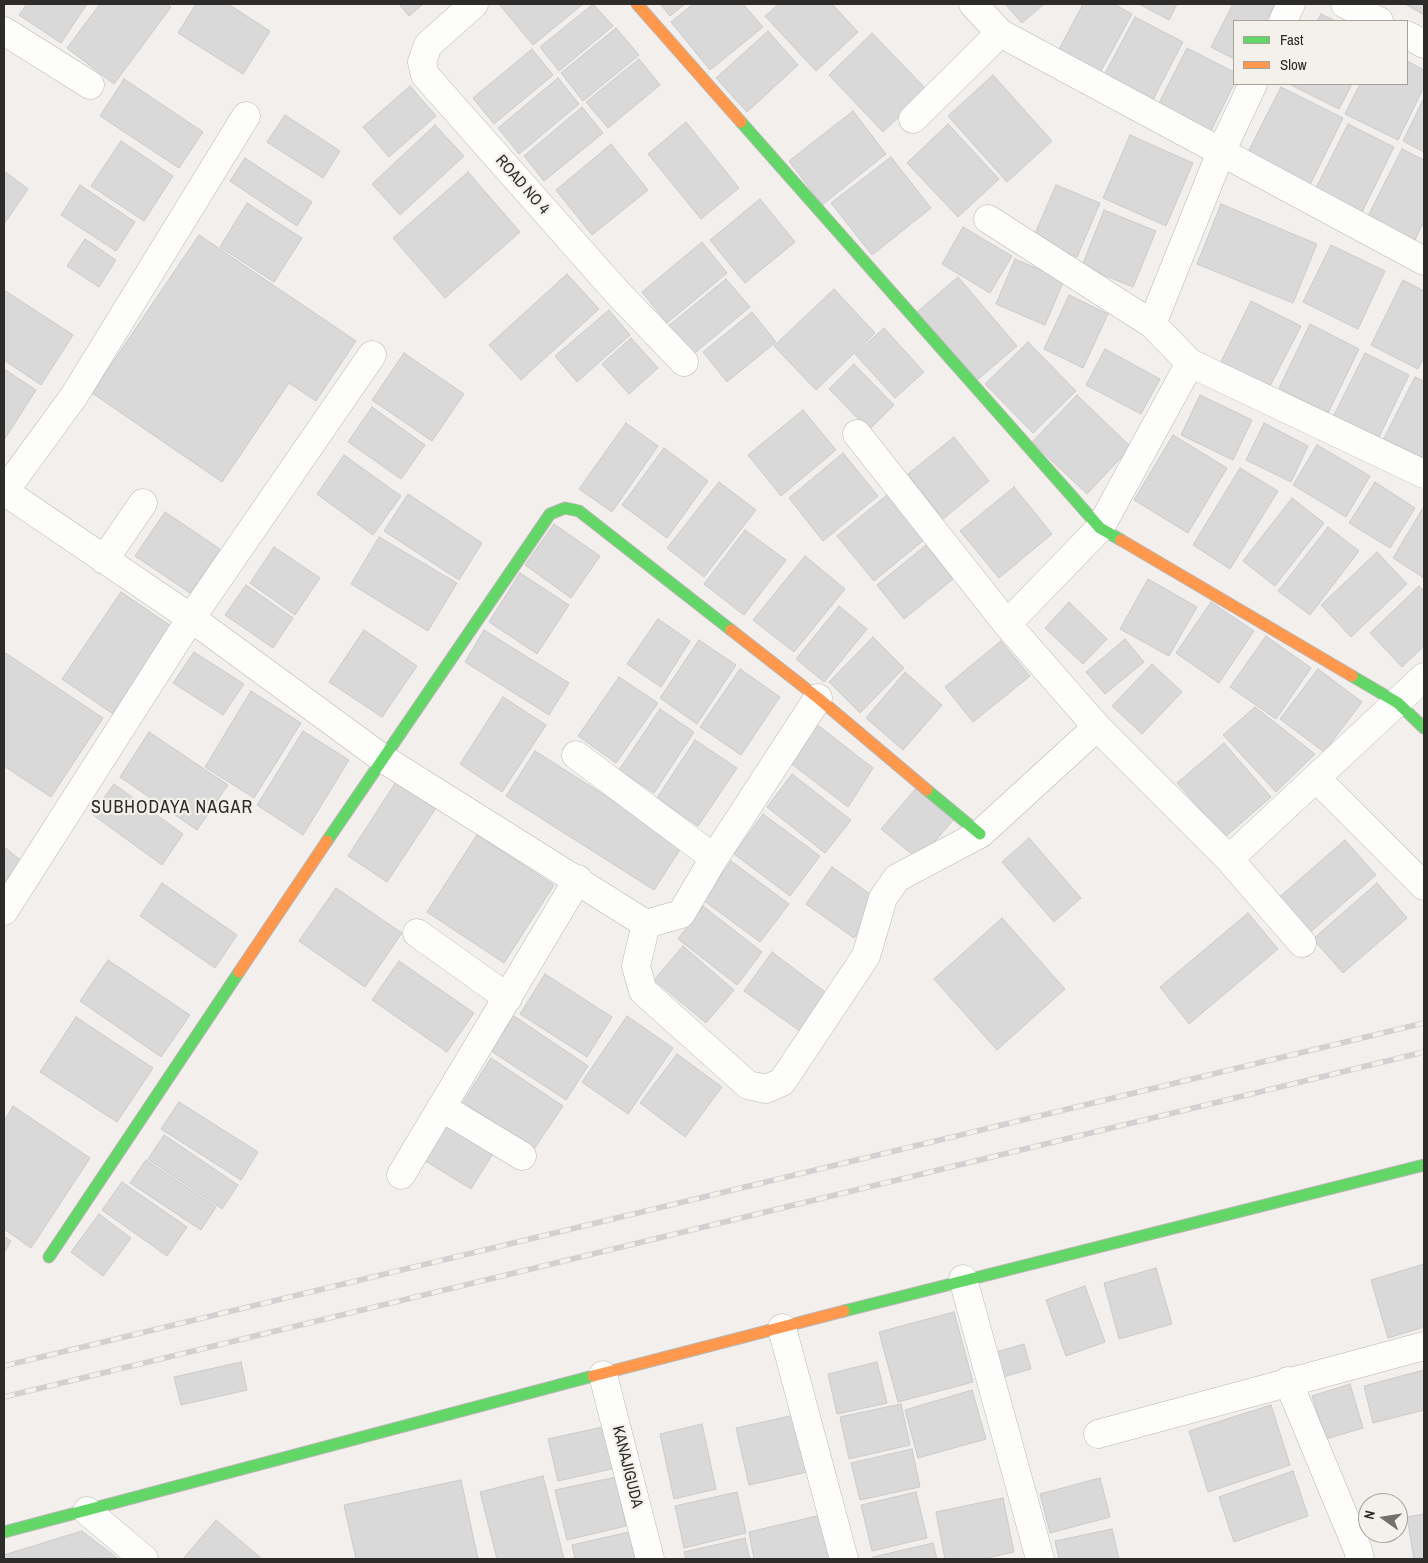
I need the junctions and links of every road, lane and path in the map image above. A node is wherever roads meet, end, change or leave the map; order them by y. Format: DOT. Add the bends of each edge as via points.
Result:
graph roads {
  1 [pos="474,4"];
  2 [pos="637,4"];
  3 [pos="973,4"];
  4 [pos="1291,4"];
  5 [pos="1345,4"];
  6 [pos="1283,20"];
  7 [pos="1377,20"];
  8 [pos="4,31"];
  9 [pos="1000,33"];
  10 [pos="1408,36"];
  11 [pos="1424,44"];
  12 [pos="90,85"];
  13 [pos="1254,85"];
  14 [pos="246,116"];
  15 [pos="913,119"];
  16 [pos="1221,152"];
  17 [pos="988,219"];
  18 [pos="1424,261"];
  19 [pos="1152,324"];
  20 [pos="372,355"];
  21 [pos="684,362"];
  22 [pos="1190,363"];
  23 [pos="857,434"];
  24 [pos="1424,474"];
  25 [pos="4,492"];
  26 [pos="143,503"];
  27 [pos="1100,528"];
  28 [pos="104,560"];
  29 [pos="191,618"];
  30 [pos="1007,624"];
  31 [pos="1424,677"];
  32 [pos="818,698"];
  33 [pos="1398,703"];
  34 [pos="1096,727"];
  35 [pos="1424,728"];
  36 [pos="576,755"];
  37 [pos="382,758"];
  38 [pos="1316,778"];
  39 [pos="980,834"];
  40 [pos="714,858"];
  41 [pos="1229,859"];
  42 [pos="578,879"];
  43 [pos="1424,886"];
  44 [pos="4,911"];
  45 [pos="646,924"];
  46 [pos="417,933"];
  47 [pos="1302,943"];
  48 [pos="508,998"];
  49 [pos="441,1107"];
  50 [pos="522,1156"];
  51 [pos="1424,1165"];
  52 [pos="401,1174"];
  53 [pos="49,1257"];
  54 [pos="963,1279"];
  55 [pos="782,1328"];
  56 [pos="1424,1346"];
  57 [pos="603,1375"];
  58 [pos="1288,1381"];
  59 [pos="1098,1434"];
  60 [pos="87,1511"];
  61 [pos="4,1532"];
  62 [pos="144,1559"];
  63 [pos="650,1559"];
  64 [pos="844,1559"];
  65 [pos="1040,1559"];
  66 [pos="1360,1559"];
  1 -- 21 [label="street, ROAD NO 4" via="428,45 422,62 425,75 615,290"];
  2 -- 27 [label="street"];
  3 -- 9 [label="street"];
  4 -- 6 [label="street"];
  5 -- 7 [label="street"];
  8 -- 12 [label="street"];
  9 -- 15 [label="street"];
  9 -- 16 [label="street"];
  10 -- 11 [label="street"];
  13 -- 16 [label="street"];
  14 -- 25 [label="street" via="74,396"];
  16 -- 18 [label="street"];
  16 -- 19 [label="street"];
  17 -- 19 [label="street"];
  19 -- 22 [label="street"];
  20 -- 29 [label="street"];
  22 -- 24 [label="street"];
  22 -- 27 [label="street"];
  23 -- 30 [label="street"];
  25 -- 28 [label="street"];
  26 -- 28 [label="street"];
  27 -- 30 [label="street"];
  27 -- 33 [label="street"];
  28 -- 29 [label="street"];
  29 -- 37 [label="street"];
  29 -- 44 [label="street"];
  30 -- 34 [label="street"];
  31 -- 33 [label="street"];
  32 -- 37 [label="street" via="579,511 565,508 550,514"];
  32 -- 39 [label="street"];
  32 -- 40 [label="street"];
  33 -- 35 [label="street"];
  33 -- 38 [label="street"];
  34 -- 39 [label="street"];
  34 -- 41 [label="street"];
  36 -- 40 [label="street"];
  37 -- 42 [label="street"];
  37 -- 53 [label="street"];
  38 -- 41 [label="street"];
  38 -- 43 [label="street"];
  39 -- 45 [label="street" via="908,872 883,898 866,956 782,1082 766,1089 748,1085 643,992 636,966"];
  40 -- 45 [label="street" via="681,914"];
  41 -- 47 [label="street"];
  42 -- 45 [label="street"];
  42 -- 48 [label="street"];
  46 -- 48 [label="street"];
  48 -- 49 [label="street"];
  49 -- 50 [label="street"];
  49 -- 52 [label="street"];
  51 -- 54 [label="street"];
  54 -- 55 [label="street"];
  54 -- 65 [label="street"];
  55 -- 57 [label="street"];
  55 -- 64 [label="street"];
  56 -- 58 [label="street"];
  57 -- 60 [label="street"];
  57 -- 63 [label="street, KANAJIGUDA"];
  58 -- 59 [label="street"];
  58 -- 66 [label="street"];
  60 -- 61 [label="street"];
  60 -- 62 [label="street"];
}
